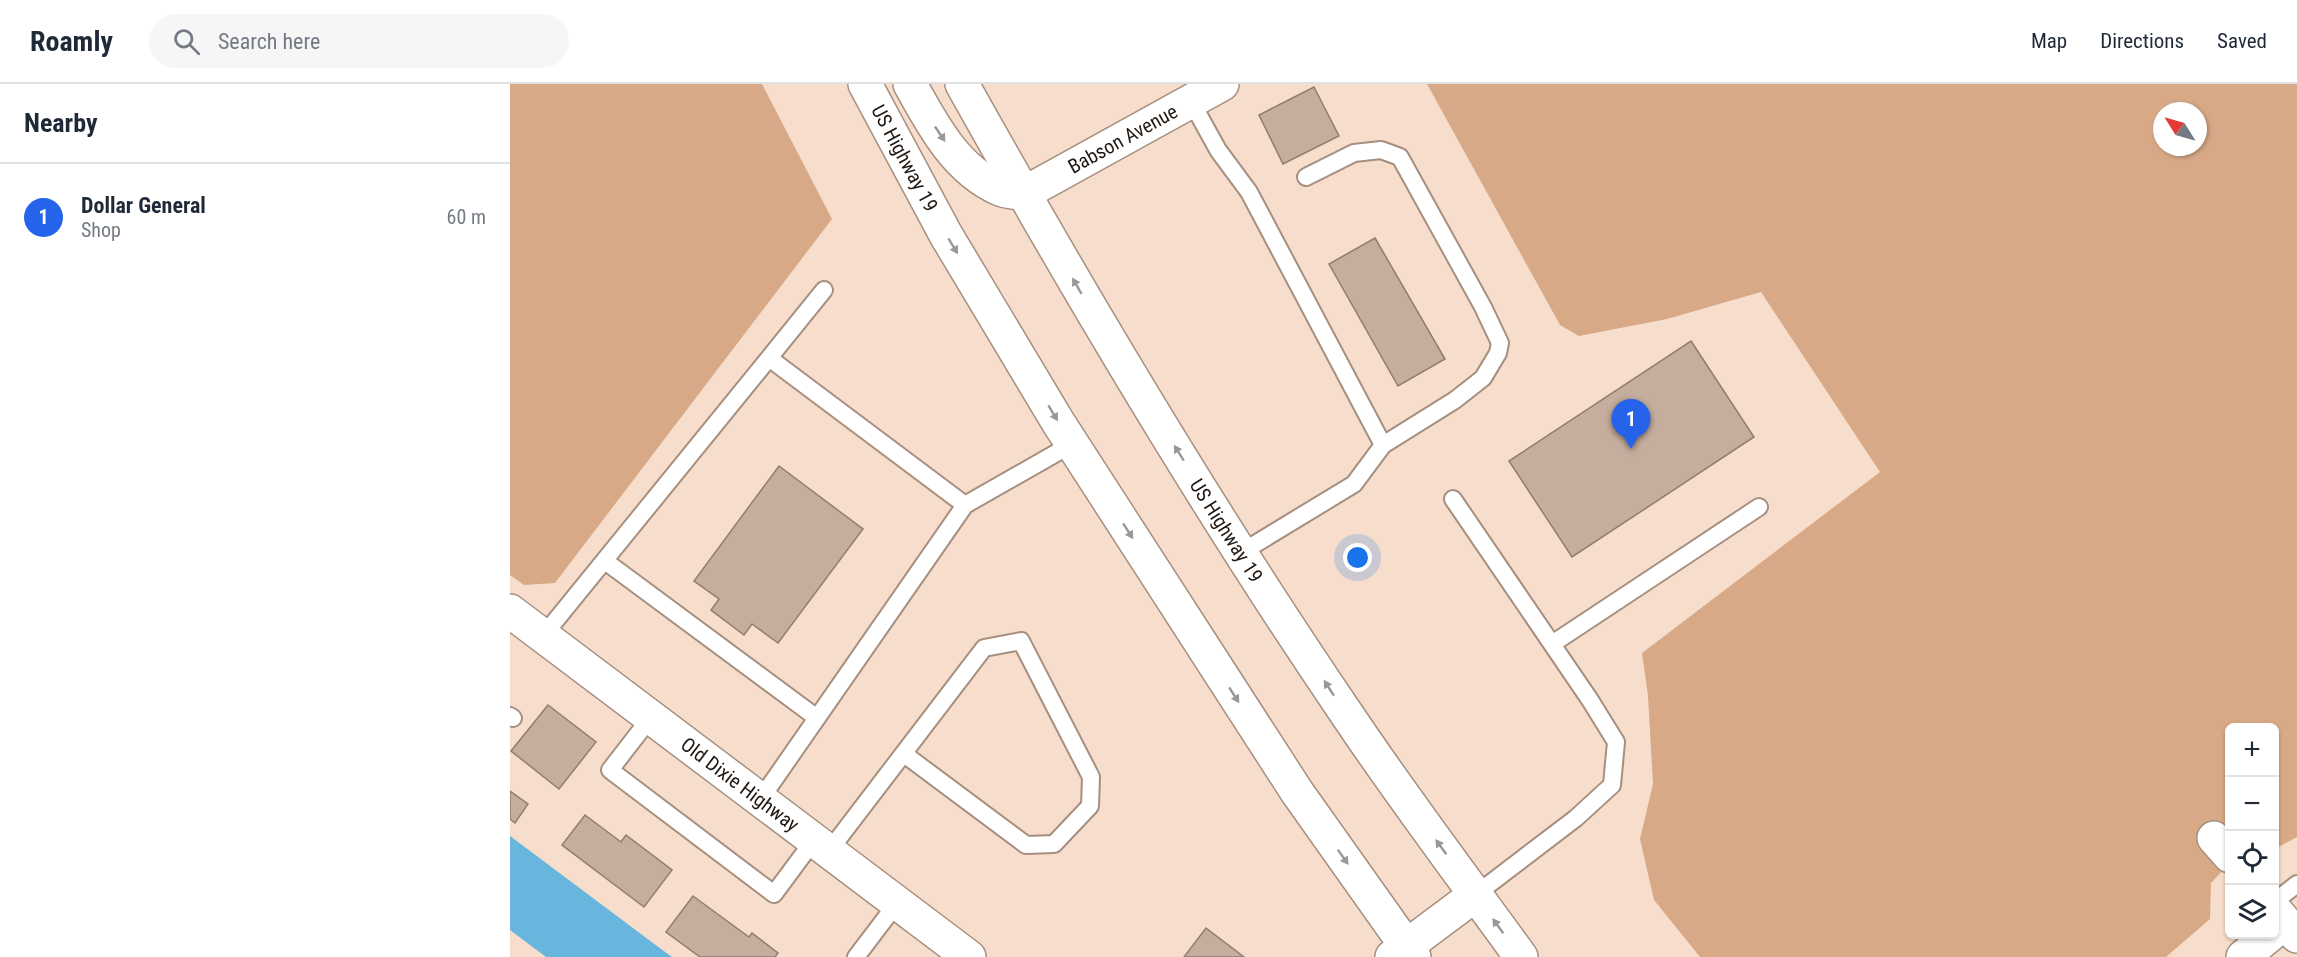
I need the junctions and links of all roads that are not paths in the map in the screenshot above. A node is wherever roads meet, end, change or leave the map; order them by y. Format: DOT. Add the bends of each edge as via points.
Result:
graph roads {
  1 [pos="865,84"];
  2 [pos="910,84"];
  3 [pos="962,84"];
  4 [pos="1222,84"];
  5 [pos="1191,101"];
  6 [pos="1306,177"];
  7 [pos="1023,194"];
  8 [pos="824,290"];
  9 [pos="769,358"];
  10 [pos="1072,444"];
  11 [pos="1383,445"];
  12 [pos="1453,499"];
  13 [pos="965,506"];
  14 [pos="1759,507"];
  15 [pos="1242,552"];
  16 [pos="605,561"];
  17 [pos="521,624"];
  18 [pos="1552,644"];
  19 [pos="651,717"];
  20 [pos="817,718"];
  21 [pos="904,754"];
  22 [pos="760,800"];
  23 [pos="821,846"];
  24 [pos="2297,884"];
  25 [pos="1475,895"];
  26 [pos="897,903"];
  27 [pos="2282,922"];
  28 [pos="1404,953"];
  29 [pos="856,957"];
  30 [pos="969,957"];
  31 [pos="1521,957"];
  32 [pos="2243,957"];
  1 -- 10 [label="main road, US Highway 19, one-way" via="946,235"];
  2 -- 7 [label="main road, one-way" via="943,141 962,161 1001,190"];
  3 -- 7 [label="main road, US Highway 19"];
  4 -- 5 [label="main road, Babson Avenue"];
  5 -- 7 [label="main road, Babson Avenue"];
  5 -- 11 [label="lane" via="1218,150 1249,192"];
  6 -- 11 [label="lane" via="1354,153 1381,150 1400,158 1500,343 1483,378"];
  15 -- 7 [label="main road, US Highway 19, one-way" via="1123,365"];
  8 -- 9 [label="lane"];
  9 -- 13 [label="lane"];
  9 -- 16 [label="lane"];
  10 -- 13 [label="lane"];
  10 -- 28 [label="main road, US Highway 19, one-way"];
  11 -- 15 [label="lane" via="1354,484"];
  12 -- 18 [label="lane"];
  13 -- 20 [label="lane"];
  14 -- 18 [label="lane"];
  25 -- 15 [label="main road, US Highway 19, one-way" via="1348,716"];
  16 -- 17 [label="lane"];
  16 -- 20 [label="lane"];
  17 -- 19 [label="main road, Old Dixie Highway"];
  18 -- 25 [label="lane" via="1616,742 1612,785 1576,818"];
  19 -- 22 [label="main road, Old Dixie Highway"];
  19 -- 23 [label="lane" via="610,770 774,894"];
  20 -- 22 [label="lane"];
  21 -- 21 [label="lane" via="984,648 1021,641 1091,777 1090,806 1054,844 1026,845"];
  21 -- 23 [label="lane"];
  22 -- 23 [label="main road, Old Dixie Highway"];
  23 -- 26 [label="main road, Old Dixie Highway"];
  24 -- 27 [label="lane"];
  25 -- 28 [label="main road"];
  31 -- 25 [label="main road, US Highway 19, one-way"];
  26 -- 29 [label="lane"];
  26 -- 30 [label="main road, Old Dixie Highway"];
  27 -- 32 [label="main road"];
}
